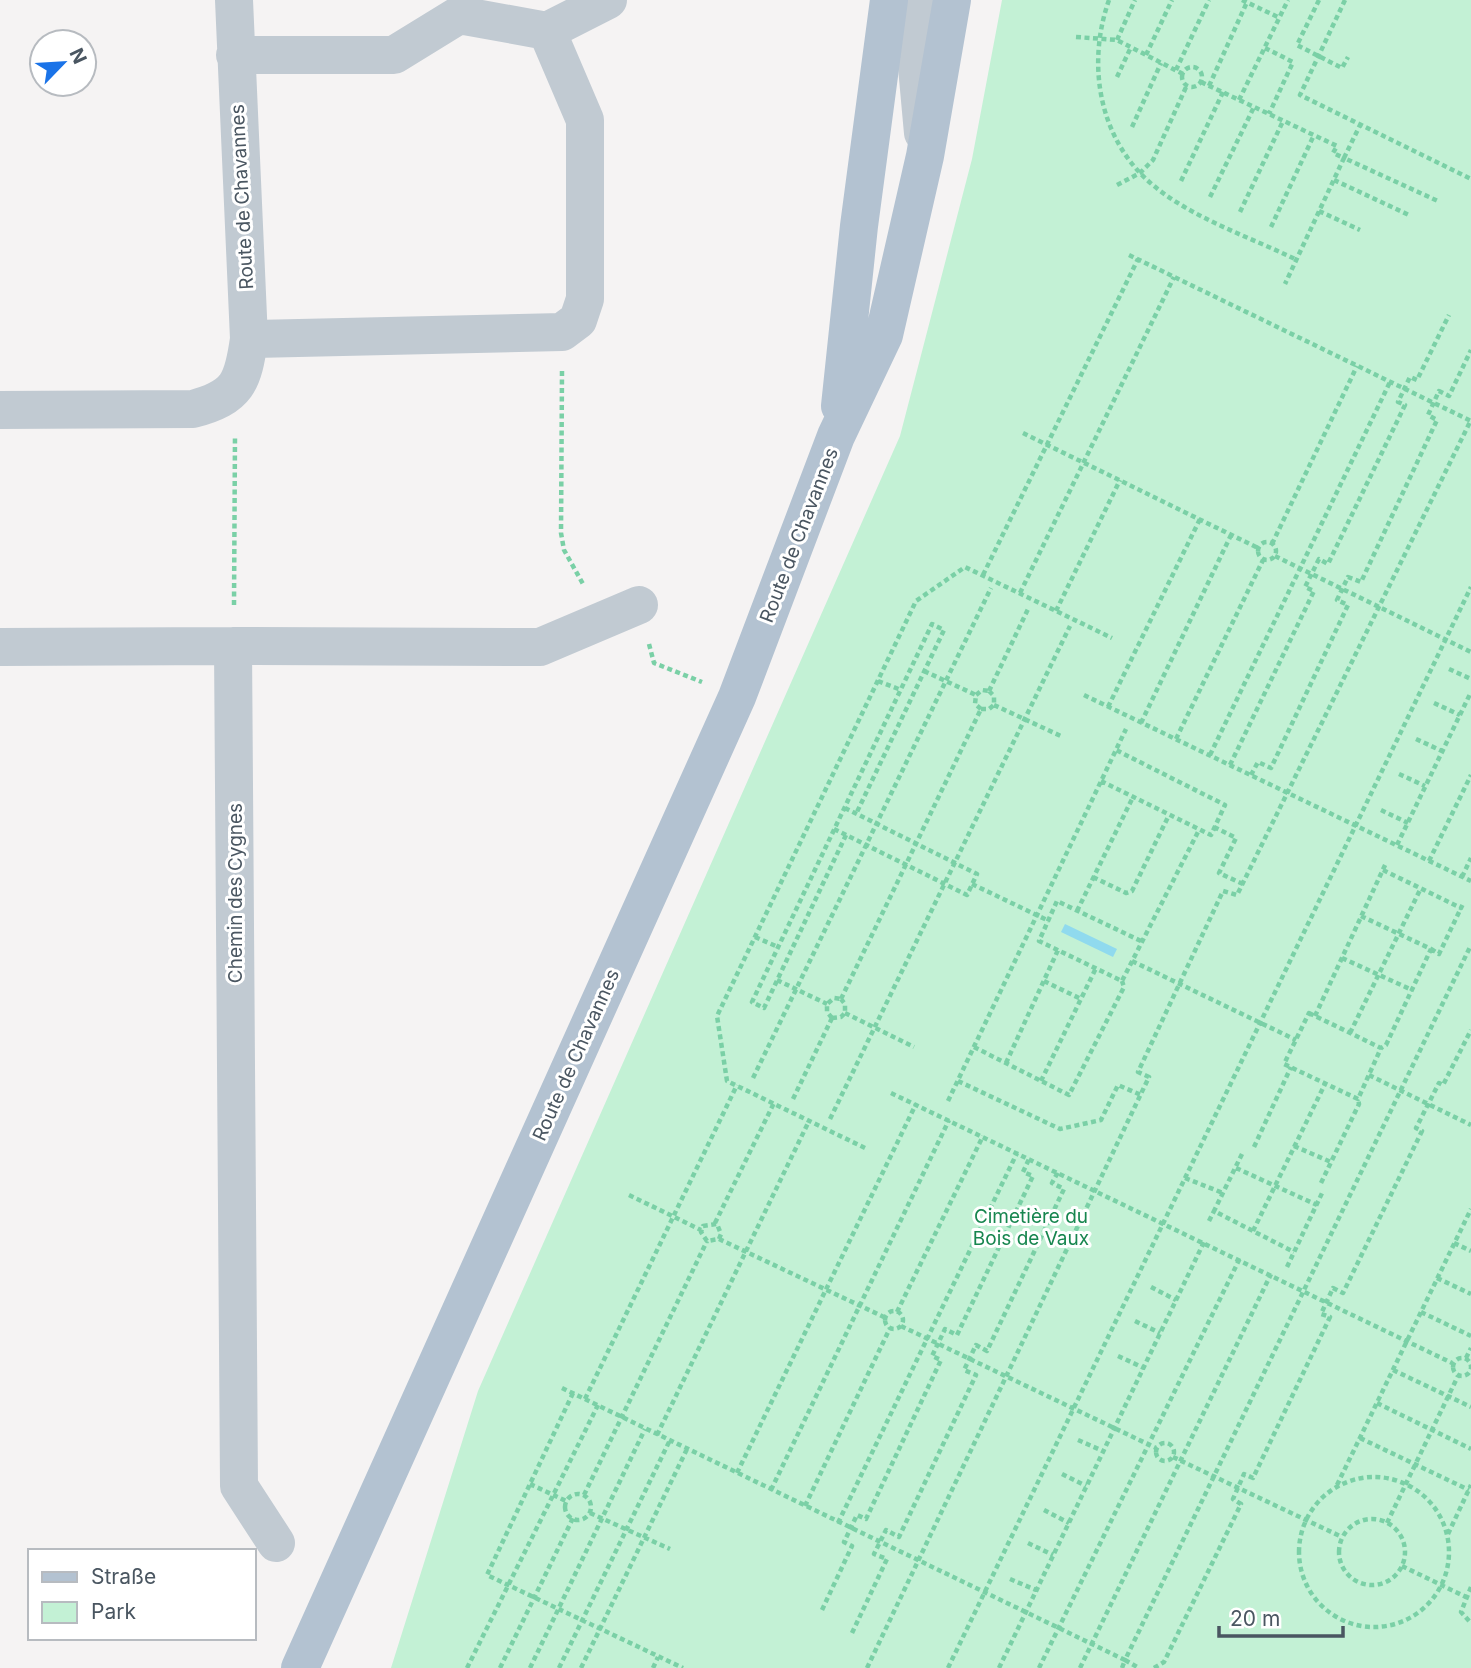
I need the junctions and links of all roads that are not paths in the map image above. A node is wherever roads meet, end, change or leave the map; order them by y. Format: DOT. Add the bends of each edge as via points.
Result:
graph roads {
  1 [pos="234,0"];
  2 [pos="608,0"];
  3 [pos="889,0"];
  4 [pos="925,0"];
  5 [pos="952,0"];
  6 [pos="547,31"];
  7 [pos="234,55"];
  8 [pos="925,156"];
  9 [pos="249,339"];
  10 [pos="0,410"];
  11 [pos="836,436"];
  12 [pos="639,605"];
  13 [pos="233,646"];
  14 [pos="0,648"];
  15 [pos="276,1543"];
  16 [pos="300,1668"];
  1 -- 7 [label="street, Route de Chavannes"];
  2 -- 6 [label="street"];
  3 -- 11 [label="main road, Route de Chavannes"];
  4 -- 8 [label="street, Route de Chavannes" via="916,56"];
  5 -- 8 [label="main road, Route de Chavannes"];
  6 -- 7 [label="street" via="459,15 394,55"];
  6 -- 9 [label="street" via="585,120 585,299 578,320 562,332"];
  7 -- 9 [label="street, Route de Chavannes"];
  8 -- 11 [label="main road, Route de Chavannes" via="884,334"];
  9 -- 10 [label="street, Route de Chavannes" via="244,375 215,403 193,409"];
  11 -- 16 [label="main road, Route de Chavannes" via="737,697"];
  12 -- 13 [label="street" via="540,647"];
  13 -- 14 [label="street"];
  13 -- 15 [label="street, Chemin des Cygnes" via="239,1486"];
}
